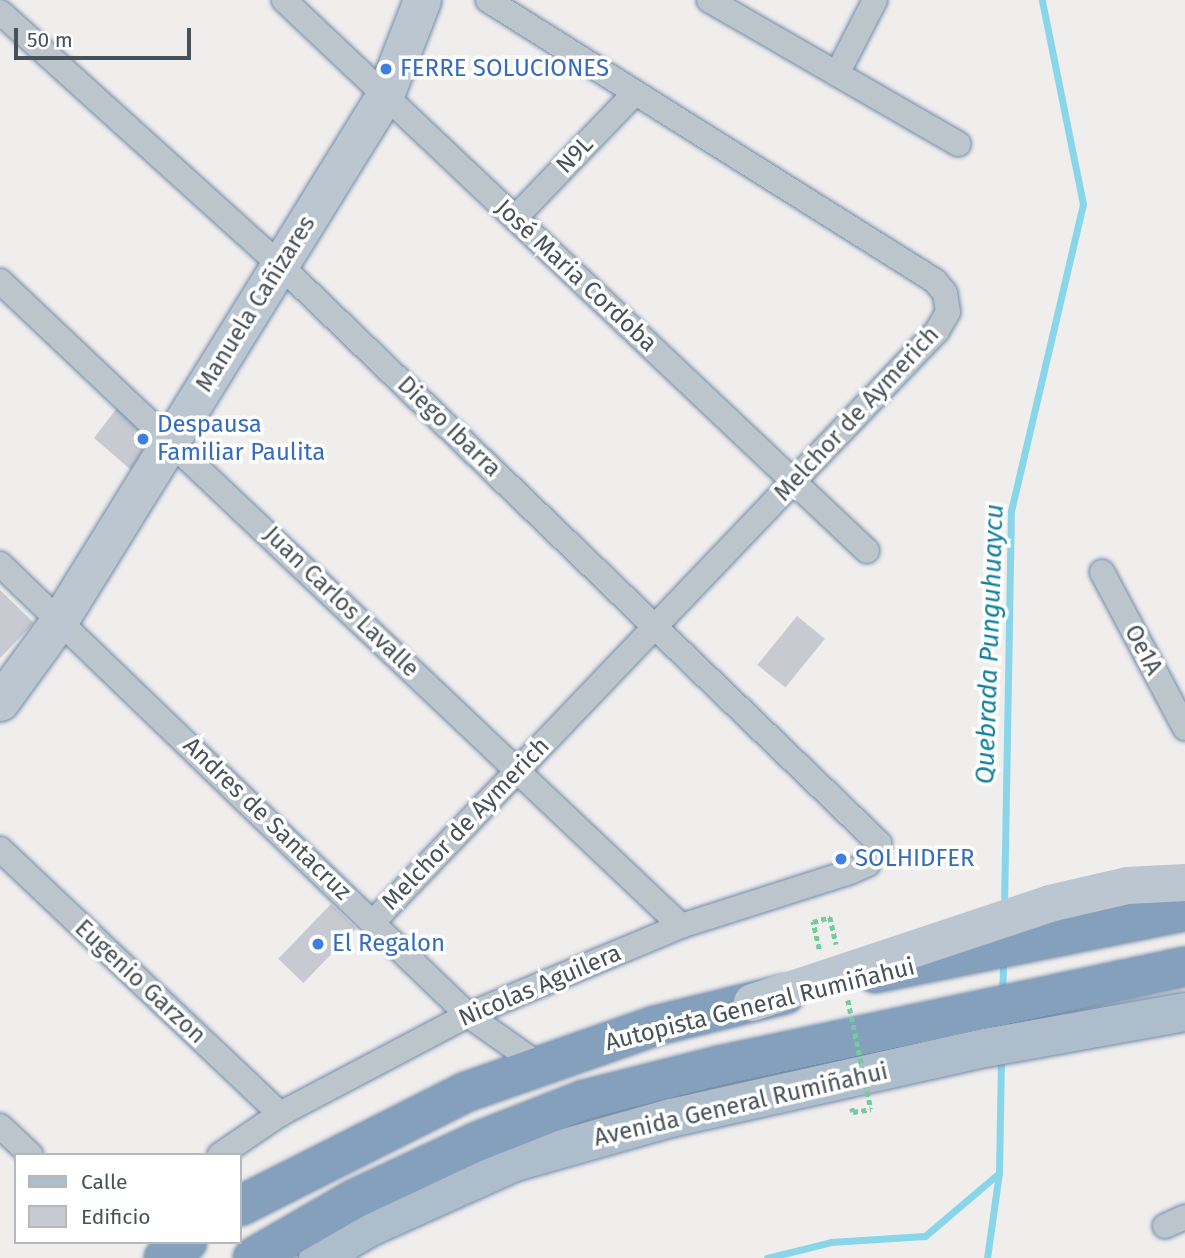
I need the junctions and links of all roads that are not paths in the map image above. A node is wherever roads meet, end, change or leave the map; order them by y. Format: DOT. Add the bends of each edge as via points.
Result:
graph roads {
  1 [pos="285,0"];
  2 [pos="422,0"];
  3 [pos="488,0"];
  4 [pos="709,0"];
  5 [pos="876,0"];
  6 [pos="0,12"];
  7 [pos="837,74"];
  8 [pos="635,93"];
  9 [pos="385,95"];
  10 [pos="958,144"];
  11 [pos="515,218"];
  12 [pos="279,264"];
  13 [pos="0,281"];
  14 [pos="172,441"];
  15 [pos="794,482"];
  16 [pos="867,551"];
  17 [pos="0,564"];
  18 [pos="1102,572"];
  19 [pos="59,621"];
  20 [pos="653,625"];
  21 [pos="0,702"];
  22 [pos="1185,727"];
  23 [pos="518,770"];
  24 [pos="0,849"];
  25 [pos="876,855"];
  26 [pos="1185,882"];
  27 [pos="1185,911"];
  28 [pos="374,921"];
  29 [pos="681,926"];
  30 [pos="1185,967"];
  31 [pos="752,1002"];
  32 [pos="1185,1012"];
  33 [pos="468,1015"];
  34 [pos="1185,1018"];
  35 [pos="1053,1035"];
  36 [pos="539,1065"];
  37 [pos="280,1114"];
  38 [pos="0,1126"];
  39 [pos="29,1153"];
  40 [pos="223,1153"];
  41 [pos="242,1205"];
  42 [pos="184,1244"];
  43 [pos="164,1258"];
  44 [pos="253,1258"];
  45 [pos="318,1258"];
  1 -- 9 [label="street, José Maria Cordoba"];
  2 -- 9 [label="street, Manuela Cañizares"];
  3 -- 8 [label="street, Melchor de Aymerich"];
  4 -- 7 [label="street"];
  5 -- 7 [label="street"];
  6 -- 12 [label="street, Diego Ibarra"];
  7 -- 10 [label="street"];
  8 -- 11 [label="street, N9L"];
  8 -- 15 [label="street, Melchor de Aymerich" via="918,270 947,297 945,322"];
  9 -- 11 [label="street, José Maria Cordoba"];
  9 -- 12 [label="street, Manuela Cañizares"];
  11 -- 15 [label="street, José Maria Cordoba"];
  12 -- 14 [label="street, Manuela Cañizares"];
  12 -- 20 [label="street, Diego Ibarra"];
  13 -- 14 [label="street, Juan Carlos Lavalle"];
  14 -- 19 [label="street, Manuela Cañizares"];
  14 -- 23 [label="street, Juan Carlos Lavalle"];
  15 -- 16 [label="street, José Maria Cordoba"];
  15 -- 20 [label="street, Melchor de Aymerich"];
  17 -- 19 [label="street, Andres de Santacruz"];
  18 -- 22 [label="street, Oe1A"];
  19 -- 21 [label="street, Manuela Cañizares"];
  19 -- 28 [label="street, Andres de Santacruz"];
  20 -- 23 [label="street, Melchor de Aymerich"];
  20 -- 25 [label="street, Diego Ibarra" via="877,839"];
  23 -- 28 [label="street, Melchor de Aymerich"];
  23 -- 29 [label="street, Juan Carlos Lavalle"];
  24 -- 37 [label="street, Eugenio Garzon"];
  25 -- 29 [label="street, Nicolas Aguilera" via="850,872"];
  26 -- 31 [label="street, bridge" via="1127,885 1049,903"];
  27 -- 31 [label="highway, Autopista General Rumiñahui"];
  28 -- 33 [label="street, Andres de Santacruz"];
  29 -- 33 [label="street, Nicolas Aguilera"];
  30 -- 44 [label="highway, Autopista General Rumiñahui" via="718,1066 584,1100 477,1142 353,1200"];
  31 -- 36 [label="highway, Autopista General Rumiñahui" via="654,1026"];
  32 -- 35 [label="main road, Avenida General Rumiñahui"];
  33 -- 36 [label="street, Andres de Santacruz"];
  33 -- 37 [label="street, Nicolas Aguilera"];
  34 -- 35 [label="street"];
  35 -- 45 [label="main road, Avenida General Rumiñahui" via="671,1118 515,1162 368,1228"];
  36 -- 41 [label="highway, Autopista General Rumiñahui" via="390,1127"];
  37 -- 40 [label="street, Nicolas Aguilera"];
  38 -- 39 [label="street"];
  42 -- 43 [label="highway"];
}
